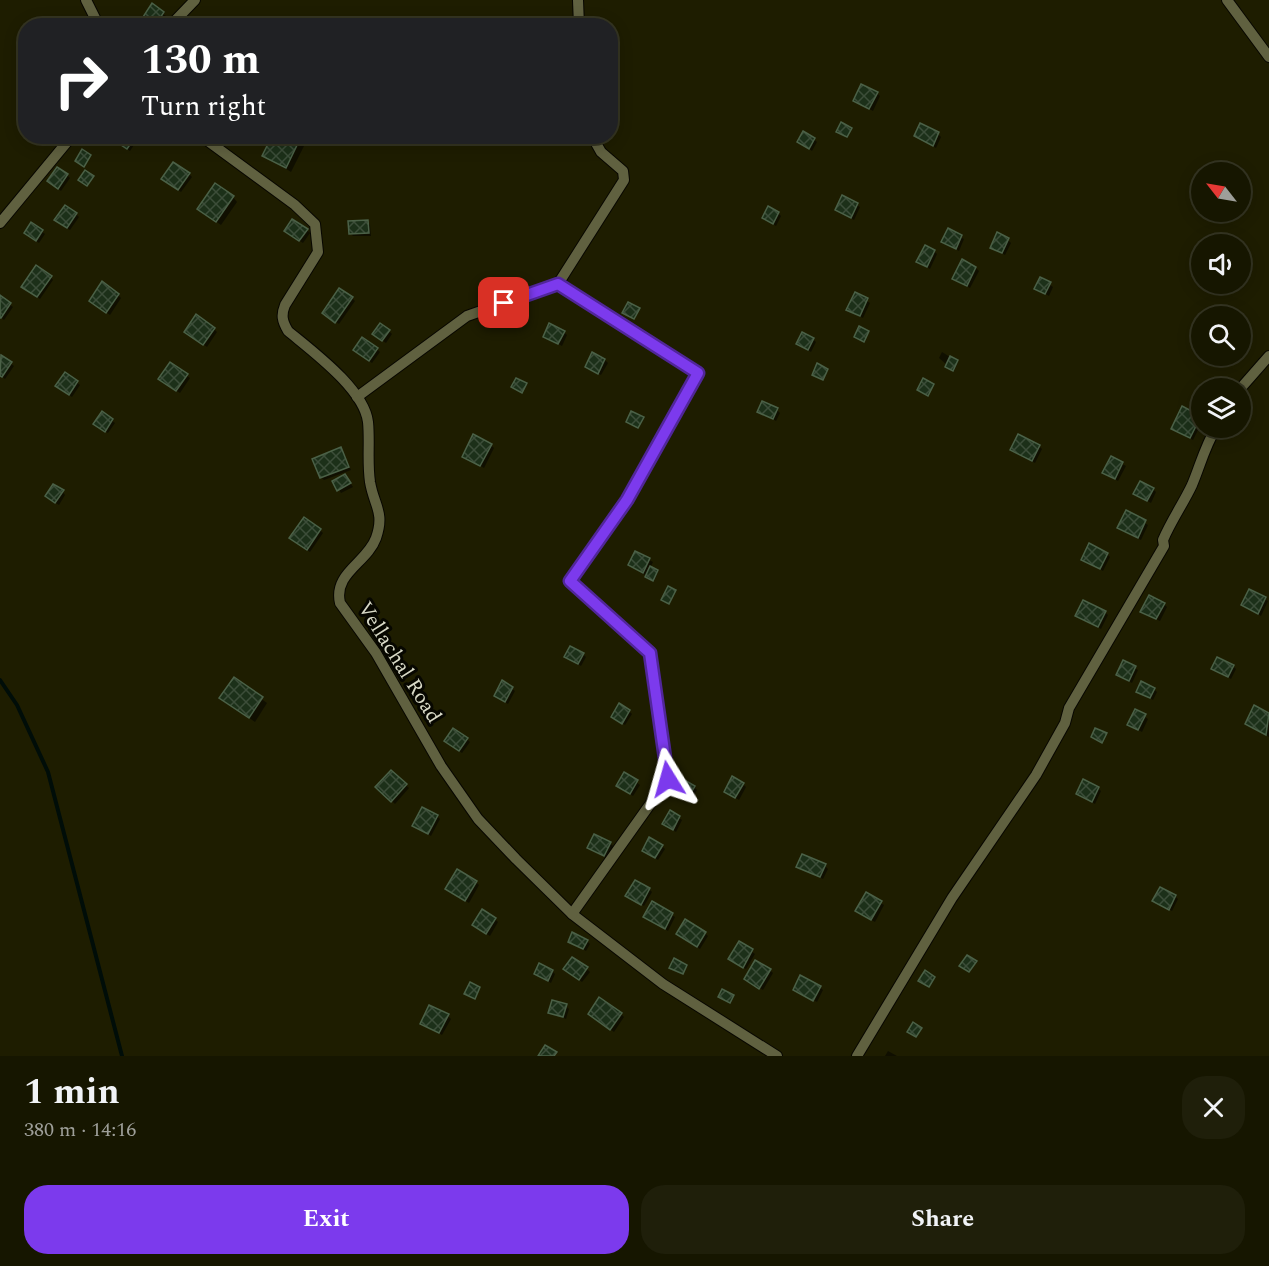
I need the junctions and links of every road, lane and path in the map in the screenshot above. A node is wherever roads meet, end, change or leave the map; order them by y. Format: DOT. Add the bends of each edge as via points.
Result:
graph roads {
  1 [pos="86,0"];
  2 [pos="195,0"];
  3 [pos="578,0"];
  4 [pos="1227,0"];
  5 [pos="95,18"];
  6 [pos="178,18"];
  7 [pos="579,18"];
  8 [pos="1269,57"];
  9 [pos="65,144"];
  10 [pos="212,144"];
  11 [pos="596,144"];
  12 [pos="0,223"];
  13 [pos="558,284"];
  14 [pos="1269,356"];
  15 [pos="1250,378"];
  16 [pos="357,397"];
  17 [pos="1210,438"];
  18 [pos="572,914"];
  19 [pos="777,1056"];
  20 [pos="856,1056"];
  1 -- 5 [label="street"];
  2 -- 6 [label="street"];
  3 -- 7 [label="street"];
  4 -- 8 [label="street"];
  9 -- 12 [label="street"];
  10 -- 16 [label="street, Vellachal Road" via="315,224 318,252 285,305 283,324 340,376"];
  11 -- 13 [label="street" via="623,171 624,180"];
  13 -- 16 [label="street" via="467,316"];
  13 -- 18 [label="street" via="698,373 627,500 570,581 650,653 668,779"];
  14 -- 15 [label="street"];
  16 -- 18 [label="street, Vellachal Road" via="368,420 367,462 382,514 375,540 342,579 340,603 376,653 441,766 478,819"];
  17 -- 20 [label="street" via="1192,486 1162,540 1164,546 1069,708 1065,723 1036,775 952,898"];
  18 -- 19 [label="street, Vellachal Road" via="663,984"];
}
